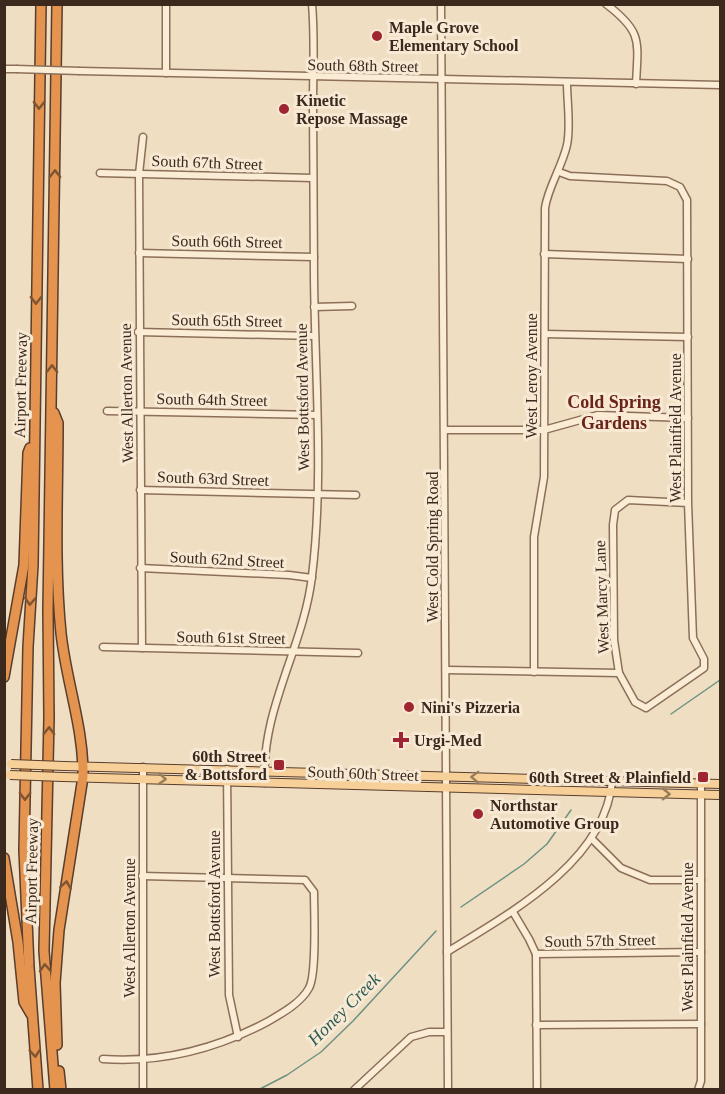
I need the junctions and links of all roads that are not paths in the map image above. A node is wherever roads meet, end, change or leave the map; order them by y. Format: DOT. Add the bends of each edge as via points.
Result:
graph roads {
  1 [pos="41,4"];
  2 [pos="57,4"];
  3 [pos="166,4"];
  4 [pos="312,4"];
  5 [pos="441,4"];
  6 [pos="606,4"];
  7 [pos="4,69"];
  8 [pos="166,73"];
  9 [pos="313,77"];
  10 [pos="442,80"];
  11 [pos="567,83"];
  12 [pos="636,84"];
  13 [pos="720,85"];
  14 [pos="143,137"];
  15 [pos="559,172"];
  16 [pos="100,173"];
  17 [pos="139,174"];
  18 [pos="313,178"];
  19 [pos="139,253"];
  20 [pos="544,254"];
  21 [pos="314,256"];
  22 [pos="688,259"];
  23 [pos="352,306"];
  24 [pos="315,307"];
  25 [pos="138,332"];
  26 [pos="545,334"];
  27 [pos="315,336"];
  28 [pos="688,337"];
  29 [pos="52,406"];
  30 [pos="107,411"];
  31 [pos="140,411"];
  32 [pos="317,415"];
  33 [pos="688,418"];
  34 [pos="445,430"];
  35 [pos="544,430"];
  36 [pos="34,438"];
  37 [pos="140,490"];
  38 [pos="317,495"];
  39 [pos="356,495"];
  40 [pos="688,503"];
  41 [pos="140,568"];
  42 [pos="312,578"];
  43 [pos="103,647"];
  44 [pos="142,648"];
  45 [pos="292,652"];
  46 [pos="358,653"];
  47 [pos="446,670"];
  48 [pos="534,672"];
  49 [pos="619,673"];
  50 [pos="4,677"];
  51 [pos="646,708"];
  52 [pos="8,764"];
  53 [pos="83,766"];
  54 [pos="143,767"];
  55 [pos="227,770"];
  56 [pos="264,770"];
  57 [pos="8,776"];
  58 [pos="447,776"];
  59 [pos="83,777"];
  60 [pos="143,778"];
  61 [pos="504,778"];
  62 [pos="612,781"];
  63 [pos="227,782"];
  64 [pos="265,783"];
  65 [pos="701,783"];
  66 [pos="720,784"];
  67 [pos="447,789"];
  68 [pos="485,789"];
  69 [pos="611,792"];
  70 [pos="701,794"];
  71 [pos="720,795"];
  72 [pos="592,839"];
  73 [pos="4,858"];
  74 [pos="142,876"];
  75 [pos="228,878"];
  76 [pos="701,880"];
  77 [pos="513,912"];
  78 [pos="447,952"];
  79 [pos="701,952"];
  80 [pos="536,954"];
  81 [pos="32,1017"];
  82 [pos="537,1024"];
  83 [pos="701,1024"];
  84 [pos="447,1032"];
  85 [pos="238,1037"];
  86 [pos="103,1059"];
  87 [pos="144,1059"];
  88 [pos="38,1089"];
  89 [pos="55,1089"];
  90 [pos="61,1089"];
  91 [pos="143,1089"];
  92 [pos="354,1089"];
  93 [pos="448,1089"];
  94 [pos="537,1089"];
  95 [pos="698,1089"];
  1 -- 36 [label="highway, Airport Freeway, one-way"];
  29 -- 2 [label="highway, Airport Freeway, one-way"];
  3 -- 8 [label="street"];
  4 -- 9 [label="street, West Bottsford Avenue"];
  5 -- 10 [label="street, West Cold Spring Road"];
  6 -- 12 [label="street" via="632,27 636,39"];
  7 -- 8 [label="street, South 68th Street, bridge"];
  8 -- 9 [label="street, South 68th Street"];
  9 -- 10 [label="street, South 68th Street"];
  9 -- 18 [label="street, West Bottsford Avenue"];
  10 -- 11 [label="street, South 68th Street"];
  10 -- 34 [label="street, West Cold Spring Road"];
  11 -- 12 [label="street, South 68th Street"];
  11 -- 15 [label="street, West Leroy Avenue" via="568,143"];
  12 -- 13 [label="street, South 68th Street"];
  14 -- 17 [label="street, West Allerton Avenue"];
  15 -- 20 [label="street, West Leroy Avenue" via="544,207"];
  15 -- 22 [label="street, West Plainfield Avenue" via="570,176 667,181 680,187 687,200"];
  16 -- 17 [label="street, South 67th Street"];
  17 -- 18 [label="street, South 67th Street"];
  17 -- 19 [label="street, West Allerton Avenue"];
  18 -- 21 [label="street, West Bottsford Avenue"];
  19 -- 21 [label="street, South 66th Street"];
  19 -- 25 [label="street, West Allerton Avenue"];
  20 -- 22 [label="street"];
  20 -- 26 [label="street, West Leroy Avenue"];
  21 -- 24 [label="street, West Bottsford Avenue"];
  22 -- 28 [label="street, West Plainfield Avenue"];
  23 -- 24 [label="street"];
  24 -- 27 [label="street, West Bottsford Avenue"];
  25 -- 27 [label="street, South 65th Street"];
  25 -- 31 [label="street, West Allerton Avenue"];
  26 -- 28 [label="street"];
  26 -- 35 [label="street, West Leroy Avenue"];
  27 -- 32 [label="street, West Bottsford Avenue"];
  28 -- 33 [label="street, West Plainfield Avenue"];
  29 -- 53 [label="highway" via="58,423 59,614"];
  89 -- 29 [label="highway, Airport Freeway, one-way" via="44,951"];
  30 -- 31 [label="street, South 64th Street"];
  31 -- 32 [label="street, South 64th Street"];
  31 -- 37 [label="street, West Allerton Avenue"];
  32 -- 38 [label="street, West Bottsford Avenue"];
  33 -- 35 [label="street" via="598,415"];
  33 -- 40 [label="street, West Plainfield Avenue"];
  34 -- 35 [label="street"];
  34 -- 47 [label="street, West Cold Spring Road"];
  35 -- 48 [label="street, West Leroy Avenue" via="544,477 534,537"];
  36 -- 50 [label="highway" via="28,453 24,565"];
  36 -- 81 [label="highway, Airport Freeway, one-way" via="24,850"];
  37 -- 38 [label="street, South 63rd Street"];
  37 -- 41 [label="street, West Allerton Avenue"];
  38 -- 39 [label="street, South 63rd Street"];
  38 -- 42 [label="street, West Bottsford Avenue"];
  40 -- 49 [label="street, West Marcy Lane" via="628,500 615,510 614,640"];
  40 -- 51 [label="street, West Plainfield Avenue" via="693,638 704,659 704,668"];
  41 -- 42 [label="street, South 62nd Street"];
  41 -- 44 [label="street, West Allerton Avenue"];
  42 -- 45 [label="street, West Bottsford Avenue"];
  43 -- 44 [label="street, South 61st Street"];
  44 -- 45 [label="street, South 61st Street"];
  45 -- 46 [label="street, South 61st Street"];
  45 -- 56 [label="street, West Bottsford Avenue" via="276,701"];
  47 -- 48 [label="street"];
  47 -- 58 [label="street, West Cold Spring Road"];
  48 -- 49 [label="street"];
  49 -- 51 [label="street, West Marcy Lane" via="635,702"];
  52 -- 53 [label="main road, South 60th Street, bridge"];
  53 -- 54 [label="main road, South 60th Street"];
  53 -- 59 [label="highway"];
  54 -- 55 [label="main road, South 60th Street"];
  54 -- 60 [label="street, West Allerton Avenue"];
  55 -- 56 [label="main road, South 60th Street"];
  55 -- 63 [label="street, West Bottsford Avenue"];
  56 -- 58 [label="main road, South 60th Street"];
  56 -- 64 [label="street, West Bottsford Avenue"];
  57 -- 59 [label="main road, South 60th Street, bridge"];
  61 -- 58 [label="main road, South 60th Street, one-way"];
  58 -- 67 [label="street, West Cold Spring Road"];
  59 -- 60 [label="main road, South 60th Street"];
  90 -- 59 [label="highway, one-way" via="55,967"];
  60 -- 63 [label="main road, South 60th Street, one-way"];
  60 -- 74 [label="street, West Allerton Avenue"];
  61 -- 62 [label="main road, South 60th Street"];
  61 -- 68 [label="main road" via="502,785"];
  62 -- 65 [label="main road, South 60th Street"];
  62 -- 69 [label="street"];
  63 -- 64 [label="main road, South 60th Street"];
  63 -- 75 [label="street, West Bottsford Avenue"];
  64 -- 67 [label="main road, South 60th Street"];
  65 -- 66 [label="main road, South 60th Street"];
  65 -- 70 [label="street, West Plainfield Avenue"];
  67 -- 68 [label="main road, South 60th Street"];
  67 -- 78 [label="street, West Cold Spring Road"];
  68 -- 69 [label="main road, South 60th Street"];
  69 -- 70 [label="main road, South 60th Street, one-way"];
  69 -- 72 [label="street"];
  70 -- 71 [label="main road, South 60th Street"];
  70 -- 76 [label="street, West Plainfield Avenue"];
  72 -- 76 [label="street" via="621,868 650,880"];
  72 -- 77 [label="street"];
  73 -- 81 [label="highway" via="24,1002"];
  74 -- 75 [label="street"];
  74 -- 87 [label="street, West Allerton Avenue"];
  75 -- 85 [label="street, West Bottsford Avenue" via="229,995"];
  75 -- 85 [label="street" via="305,880 314,892 310,987 277,1016"];
  76 -- 79 [label="street, West Plainfield Avenue"];
  77 -- 78 [label="street"];
  77 -- 80 [label="street"];
  78 -- 84 [label="street, West Cold Spring Road"];
  79 -- 80 [label="street, South 57th Street"];
  79 -- 83 [label="street, West Plainfield Avenue"];
  80 -- 82 [label="street"];
  81 -- 88 [label="highway, Airport Freeway, one-way"];
  82 -- 83 [label="street"];
  82 -- 94 [label="street"];
  83 -- 95 [label="street, West Plainfield Avenue"];
  84 -- 92 [label="street" via="411,1037"];
  84 -- 93 [label="street, West Cold Spring Road"];
  85 -- 87 [label="street" via="177,1055"];
  86 -- 87 [label="street"];
  87 -- 91 [label="street, West Allerton Avenue"];
}
